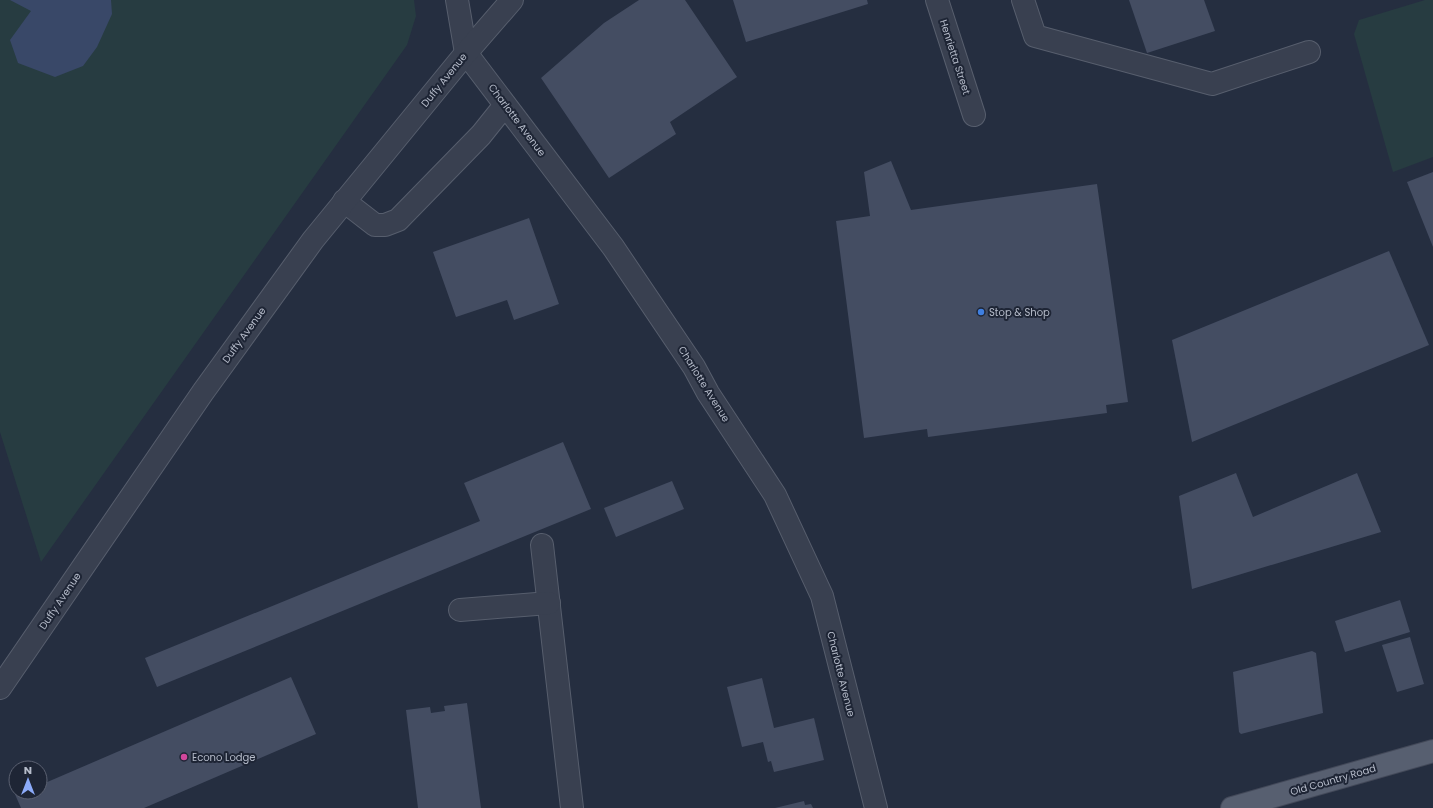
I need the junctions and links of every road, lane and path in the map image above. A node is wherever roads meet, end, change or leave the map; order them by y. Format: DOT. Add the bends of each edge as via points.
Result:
graph roads {
  1 [pos="456,0"];
  2 [pos="512,0"];
  3 [pos="937,0"];
  4 [pos="1023,0"];
  5 [pos="1309,52"];
  6 [pos="466,53"];
  7 [pos="505,105"];
  8 [pos="974,115"];
  9 [pos="344,202"];
  10 [pos="542,545"];
  11 [pos="549,603"];
  12 [pos="460,610"];
  13 [pos="0,688"];
  14 [pos="1433,750"];
  15 [pos="572,808"];
  16 [pos="876,808"];
  17 [pos="1232,808"];
  1 -- 6 [label="street, Charlotte Avenue"];
  2 -- 6 [label="street, Duffy Avenue"];
  3 -- 8 [label="street, Henrietta Street"];
  4 -- 5 [label="street" via="1035,36 1212,84"];
  6 -- 7 [label="street, Charlotte Avenue"];
  6 -- 9 [label="street, Duffy Avenue"];
  7 -- 9 [label="street" via="481,135 398,220 385,225 375,225"];
  7 -- 16 [label="street, Charlotte Avenue" via="613,247 694,367 708,394 775,495 822,596"];
  9 -- 13 [label="street, Duffy Avenue" via="313,240 203,392"];
  10 -- 11 [label="street"];
  11 -- 12 [label="street"];
  11 -- 15 [label="street"];
  14 -- 17 [label="main road, Old Country Road"];
}
